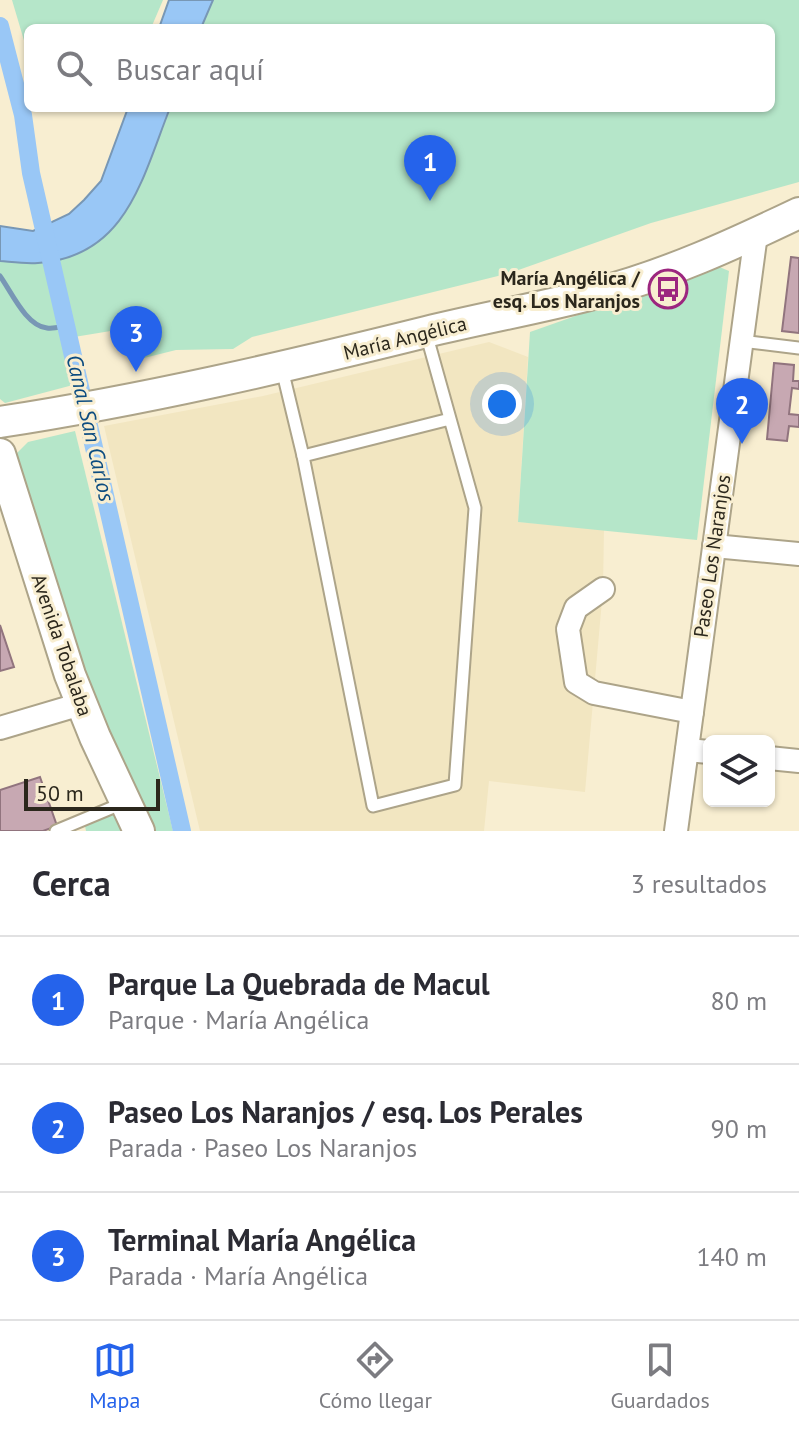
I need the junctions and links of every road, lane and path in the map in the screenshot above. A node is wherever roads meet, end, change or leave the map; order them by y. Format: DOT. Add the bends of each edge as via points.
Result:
graph roads {
  1 [pos="799,213"];
  2 [pos="756,234"];
  3 [pos="426,332"];
  4 [pos="741,341"];
  5 [pos="799,348"];
  6 [pos="282,368"];
  7 [pos="450,419"];
  8 [pos="0,422"];
  9 [pos="0,454"];
  10 [pos="303,456"];
  11 [pos="714,546"];
  12 [pos="799,554"];
  13 [pos="603,589"];
  14 [pos="81,704"];
  15 [pos="692,712"];
  16 [pos="0,728"];
  17 [pos="698,751"];
  18 [pos="775,759"];
  19 [pos="799,761"];
  20 [pos="116,806"];
  21 [pos="56,831"];
  22 [pos="139,831"];
  23 [pos="676,831"];
  1 -- 2 [label="street, María Angélica"];
  2 -- 3 [label="street, María Angélica" via="617,287"];
  2 -- 4 [label="street, Paseo Los Naranjos"];
  3 -- 6 [label="street, María Angélica"];
  3 -- 7 [label="lane"];
  4 -- 5 [label="lane"];
  4 -- 11 [label="street, Paseo Los Naranjos"];
  6 -- 8 [label="street, María Angélica"];
  6 -- 10 [label="lane"];
  7 -- 10 [label="lane"];
  7 -- 10 [label="lane" via="475,508 455,785 373,806"];
  9 -- 14 [label="street, Avenida Tobalaba"];
  11 -- 12 [label="street"];
  11 -- 15 [label="street, Paseo Los Naranjos"];
  13 -- 15 [label="street" via="576,608 568,629 576,682 594,693"];
  14 -- 16 [label="street"];
  14 -- 22 [label="street, Avenida Tobalaba"];
  15 -- 17 [label="street, Paseo Los Naranjos"];
  17 -- 23 [label="street, Paseo Los Naranjos"];
  18 -- 19 [label="street"];
  20 -- 21 [label="lane"];
}
